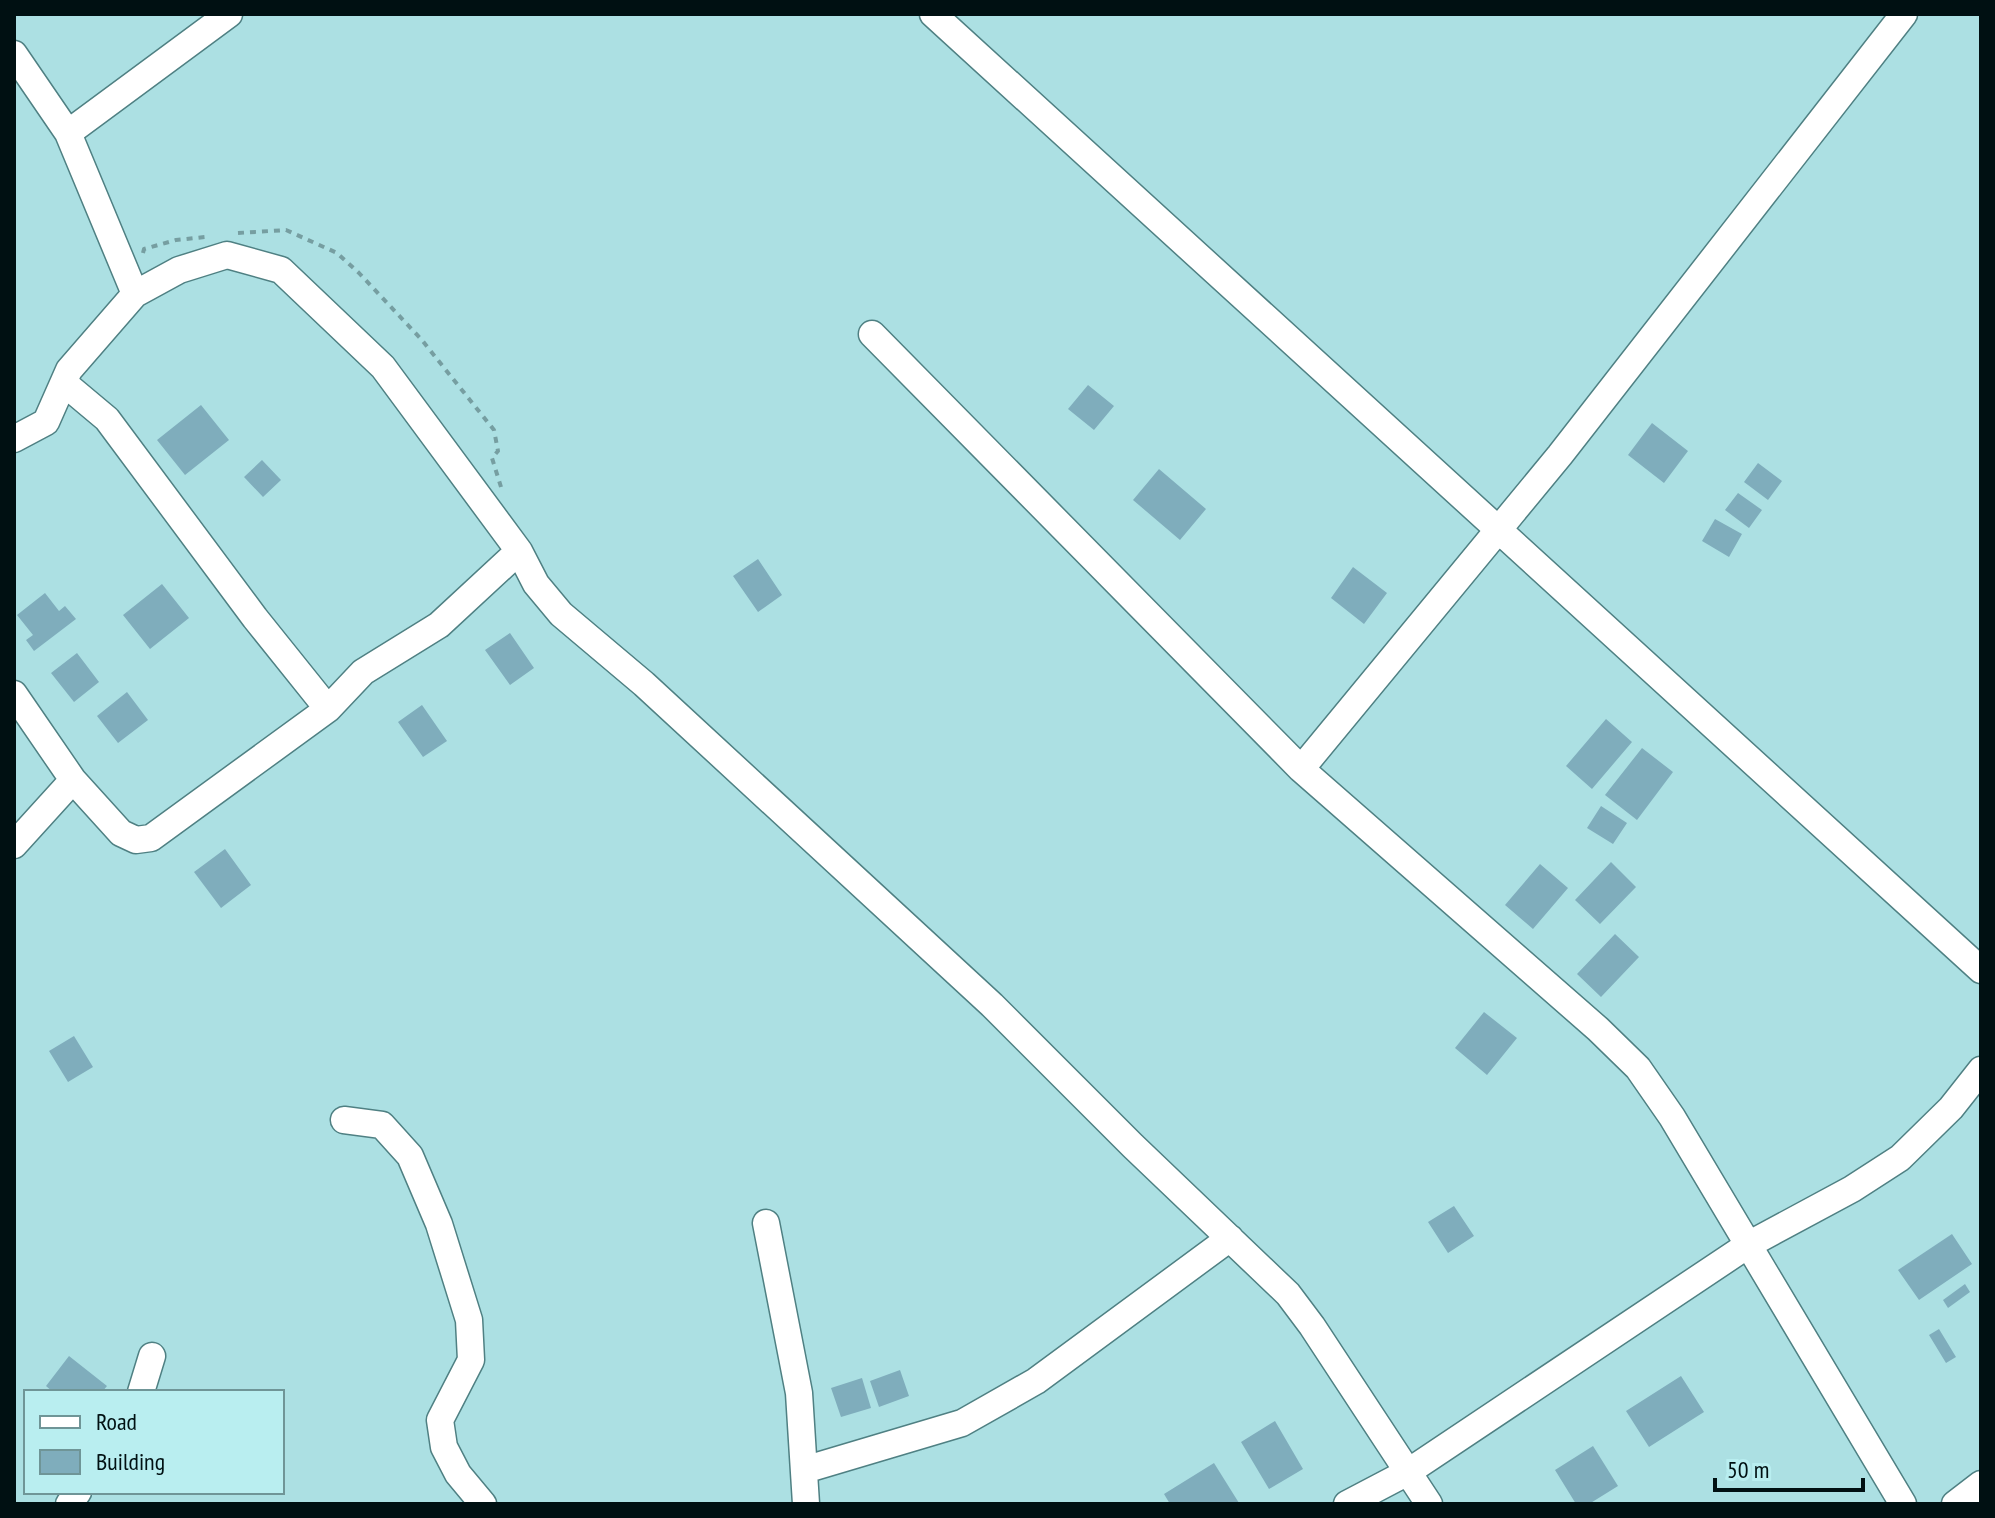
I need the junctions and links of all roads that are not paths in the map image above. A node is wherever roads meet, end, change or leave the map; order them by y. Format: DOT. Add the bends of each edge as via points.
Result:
graph roads {
  1 [pos="229,14"];
  2 [pos="933,14"];
  3 [pos="1904,14"];
  4 [pos="14,54"];
  5 [pos="68,133"];
  6 [pos="135,294"];
  7 [pos="872,334"];
  8 [pos="64,383"];
  9 [pos="14,439"];
  10 [pos="1497,529"];
  11 [pos="519,551"];
  12 [pos="14,694"];
  13 [pos="328,709"];
  14 [pos="1301,769"];
  15 [pos="73,780"];
  16 [pos="14,845"];
  17 [pos="1981,970"];
  18 [pos="1981,1070"];
  19 [pos="344,1120"];
  20 [pos="766,1223"];
  21 [pos="1230,1238"];
  22 [pos="1748,1245"];
  23 [pos="152,1356"];
  24 [pos="142,1390"];
  25 [pos="804,1470"];
  26 [pos="1408,1472"];
  27 [pos="1981,1484"];
  28 [pos="483,1504"];
  29 [pos="806,1504"];
  30 [pos="1347,1504"];
  31 [pos="1429,1504"];
  32 [pos="1903,1504"];
  33 [pos="1955,1504"];
  1 -- 5 [label="street"];
  2 -- 10 [label="street"];
  3 -- 10 [label="street"];
  4 -- 5 [label="street"];
  5 -- 6 [label="street"];
  6 -- 8 [label="street" via="69,370"];
  6 -- 11 [label="street" via="179,270 227,255 281,270 383,367"];
  7 -- 14 [label="street"];
  8 -- 9 [label="street" via="46,422"];
  8 -- 13 [label="street" via="107,419"];
  10 -- 14 [label="street"];
  10 -- 17 [label="street"];
  11 -- 13 [label="street" via="439,625 363,672"];
  11 -- 21 [label="street" via="536,584 561,614 992,1005"];
  12 -- 15 [label="street"];
  13 -- 15 [label="street" via="151,838 136,840 121,833"];
  14 -- 22 [label="street" via="1638,1068"];
  15 -- 16 [label="street"];
  18 -- 22 [label="street" via="1900,1158"];
  19 -- 28 [label="street" via="382,1125 410,1156 439,1224 469,1320 471,1360 440,1420 444,1447"];
  20 -- 25 [label="street" via="799,1393"];
  21 -- 25 [label="street" via="1036,1381 962,1423"];
  21 -- 26 [label="street" via="1296,1305"];
  22 -- 26 [label="street"];
  22 -- 32 [label="street"];
  23 -- 24 [label="street"];
  25 -- 29 [label="street"];
  26 -- 30 [label="street"];
  26 -- 31 [label="street"];
  27 -- 33 [label="street"];
}
